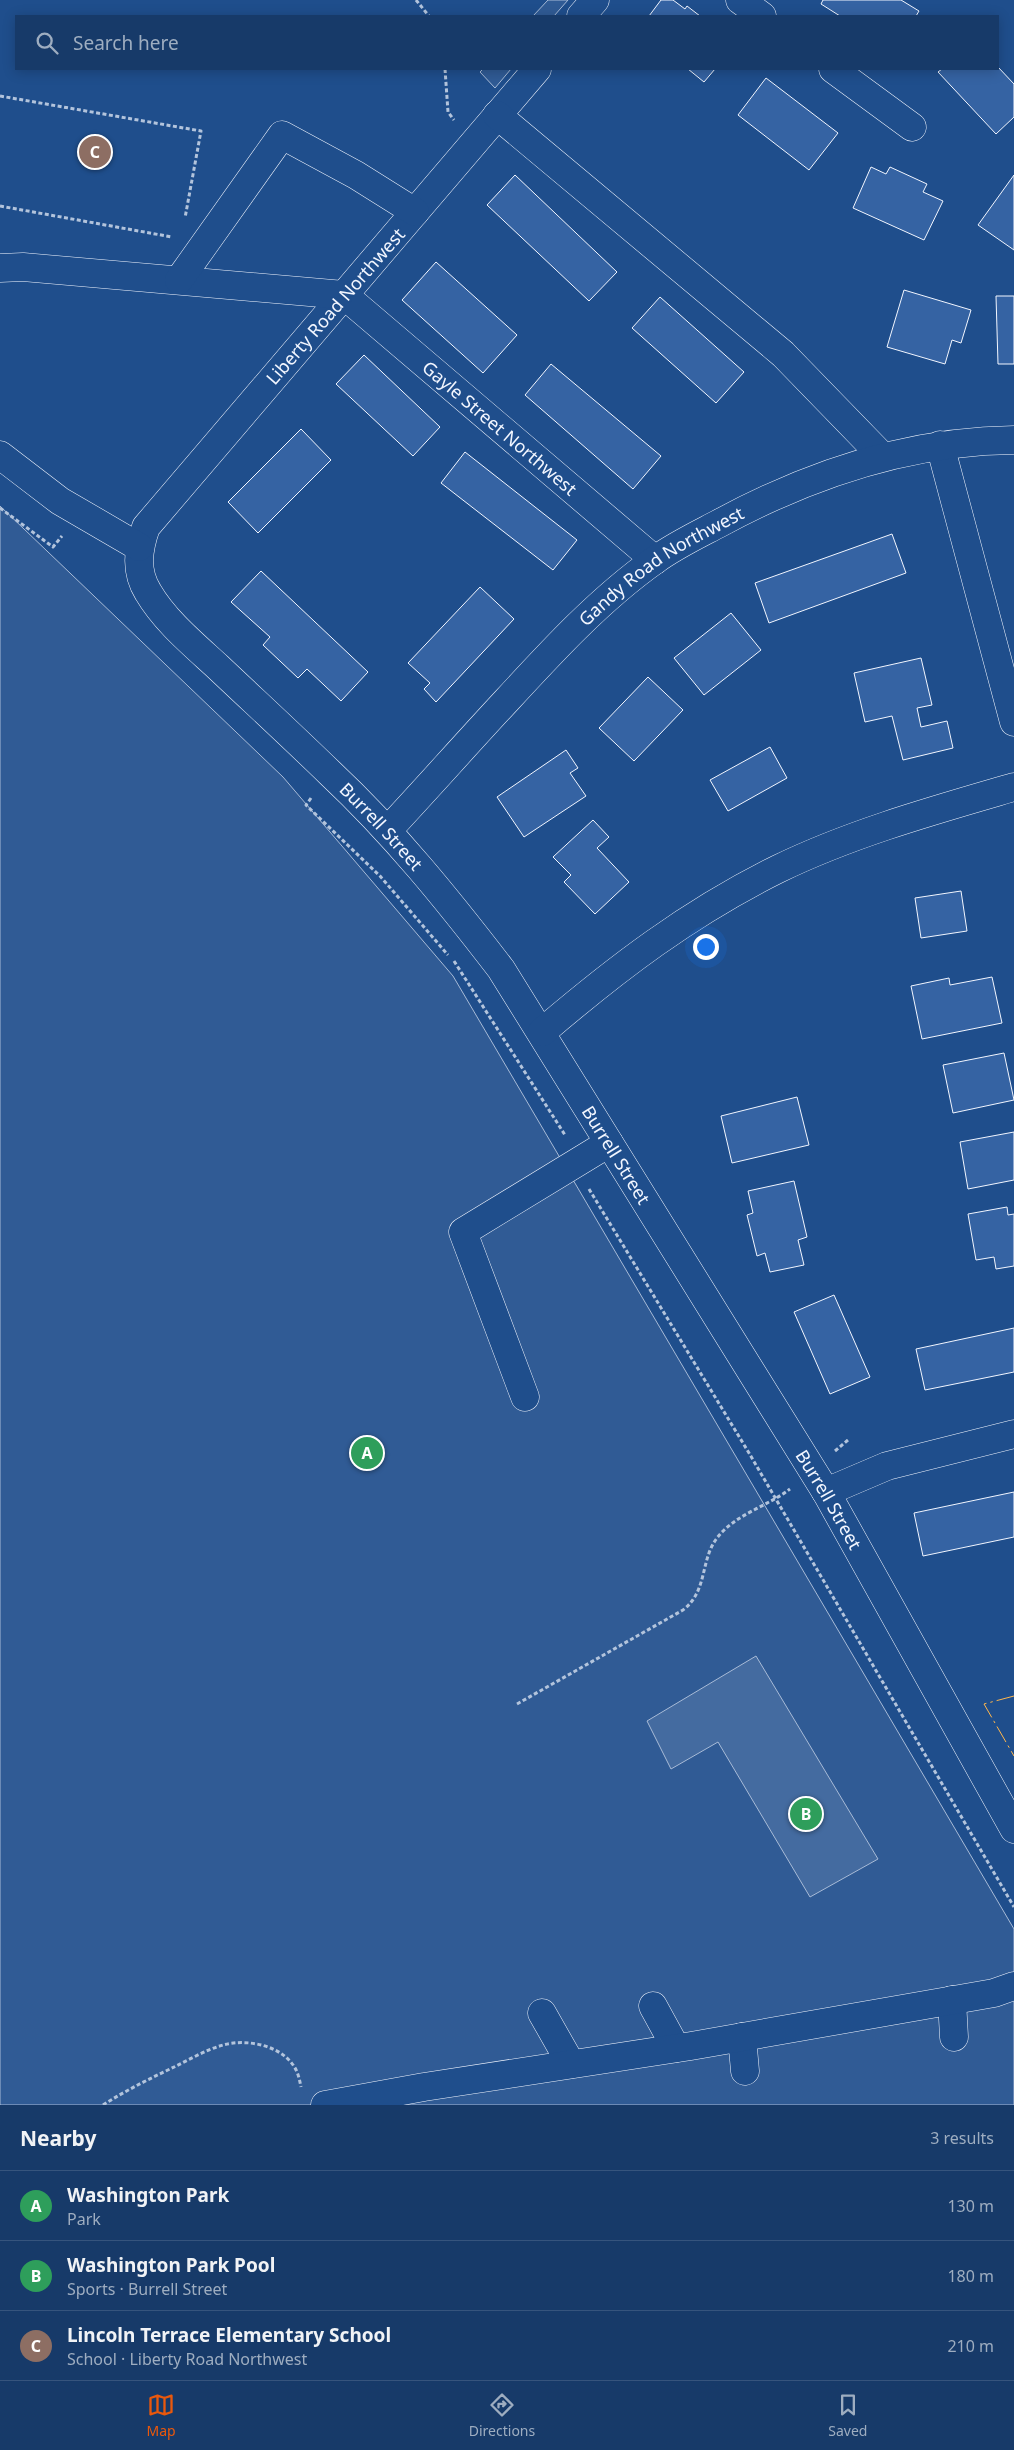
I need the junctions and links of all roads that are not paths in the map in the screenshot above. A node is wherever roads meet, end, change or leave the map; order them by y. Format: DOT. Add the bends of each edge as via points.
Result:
graph roads {
  1 [pos="595,0"];
  2 [pos="740,0"];
  3 [pos="582,15"];
  4 [pos="761,15"];
  5 [pos="536,70"];
  6 [pos="834,70"];
  7 [pos="497,115"];
  8 [pos="912,128"];
  9 [pos="415,212"];
  10 [pos="0,268"];
  11 [pos="179,280"];
  12 [pos="344,295"];
  13 [pos="1014,440"];
  14 [pos="940,444"];
  15 [pos="0,455"];
  16 [pos="882,456"];
  17 [pos="139,547"];
  18 [pos="655,560"];
  19 [pos="1014,722"];
  20 [pos="1014,788"];
  21 [pos="388,830"];
  22 [pos="542,1032"];
  23 [pos="610,1144"];
  24 [pos="525,1397"];
  25 [pos="1014,1434"];
  26 [pos="820,1481"];
  27 [pos="1014,1828"];
  28 [pos="1014,1986"];
  29 [pos="952,2000"];
  30 [pos="653,2006"];
  31 [pos="542,2013"];
  32 [pos="742,2037"];
  33 [pos="954,2037"];
  34 [pos="676,2048"];
  35 [pos="571,2064"];
  36 [pos="745,2071"];
  37 [pos="325,2105"];
  1 -- 3 [label="street"];
  2 -- 4 [label="street"];
  5 -- 7 [label="street, Liberty Road Northwest"];
  6 -- 8 [label="street"];
  7 -- 9 [label="street, Liberty Road Northwest"];
  7 -- 16 [label="street" via="783,354"];
  9 -- 11 [label="street" via="356,175 282,136"];
  9 -- 12 [label="street, Liberty Road Northwest"];
  10 -- 11 [label="street" via="23,267"];
  11 -- 12 [label="street"];
  12 -- 17 [label="street, Liberty Road Northwest" via="146,527"];
  12 -- 18 [label="street, Gayle Street Northwest"];
  13 -- 14 [label="street, Gandy Road Northwest"];
  14 -- 16 [label="street, Gandy Road Northwest"];
  14 -- 19 [label="street"];
  15 -- 17 [label="street" via="60,501"];
  16 -- 18 [label="street, Gandy Road Northwest" via="760,501"];
  17 -- 21 [label="street, Burrell Street" via="138,563 144,583 173,625"];
  18 -- 21 [label="street, Gandy Road Northwest" via="554,648"];
  20 -- 22 [label="street" via="949,806 832,846 779,869 661,937 606,977"];
  21 -- 22 [label="street, Burrell Street" via="445,896 501,969"];
  22 -- 23 [label="street, Burrell Street"];
  23 -- 24 [label="street" via="463,1232"];
  23 -- 26 [label="street, Burrell Street"];
  25 -- 26 [label="street"];
  26 -- 27 [label="street, Burrell Street"];
  28 -- 29 [label="street"];
  29 -- 32 [label="street"];
  29 -- 33 [label="street"];
  30 -- 34 [label="street"];
  31 -- 35 [label="street"];
  32 -- 34 [label="street"];
  32 -- 36 [label="street"];
  34 -- 35 [label="street"];
  35 -- 37 [label="street"];
}
